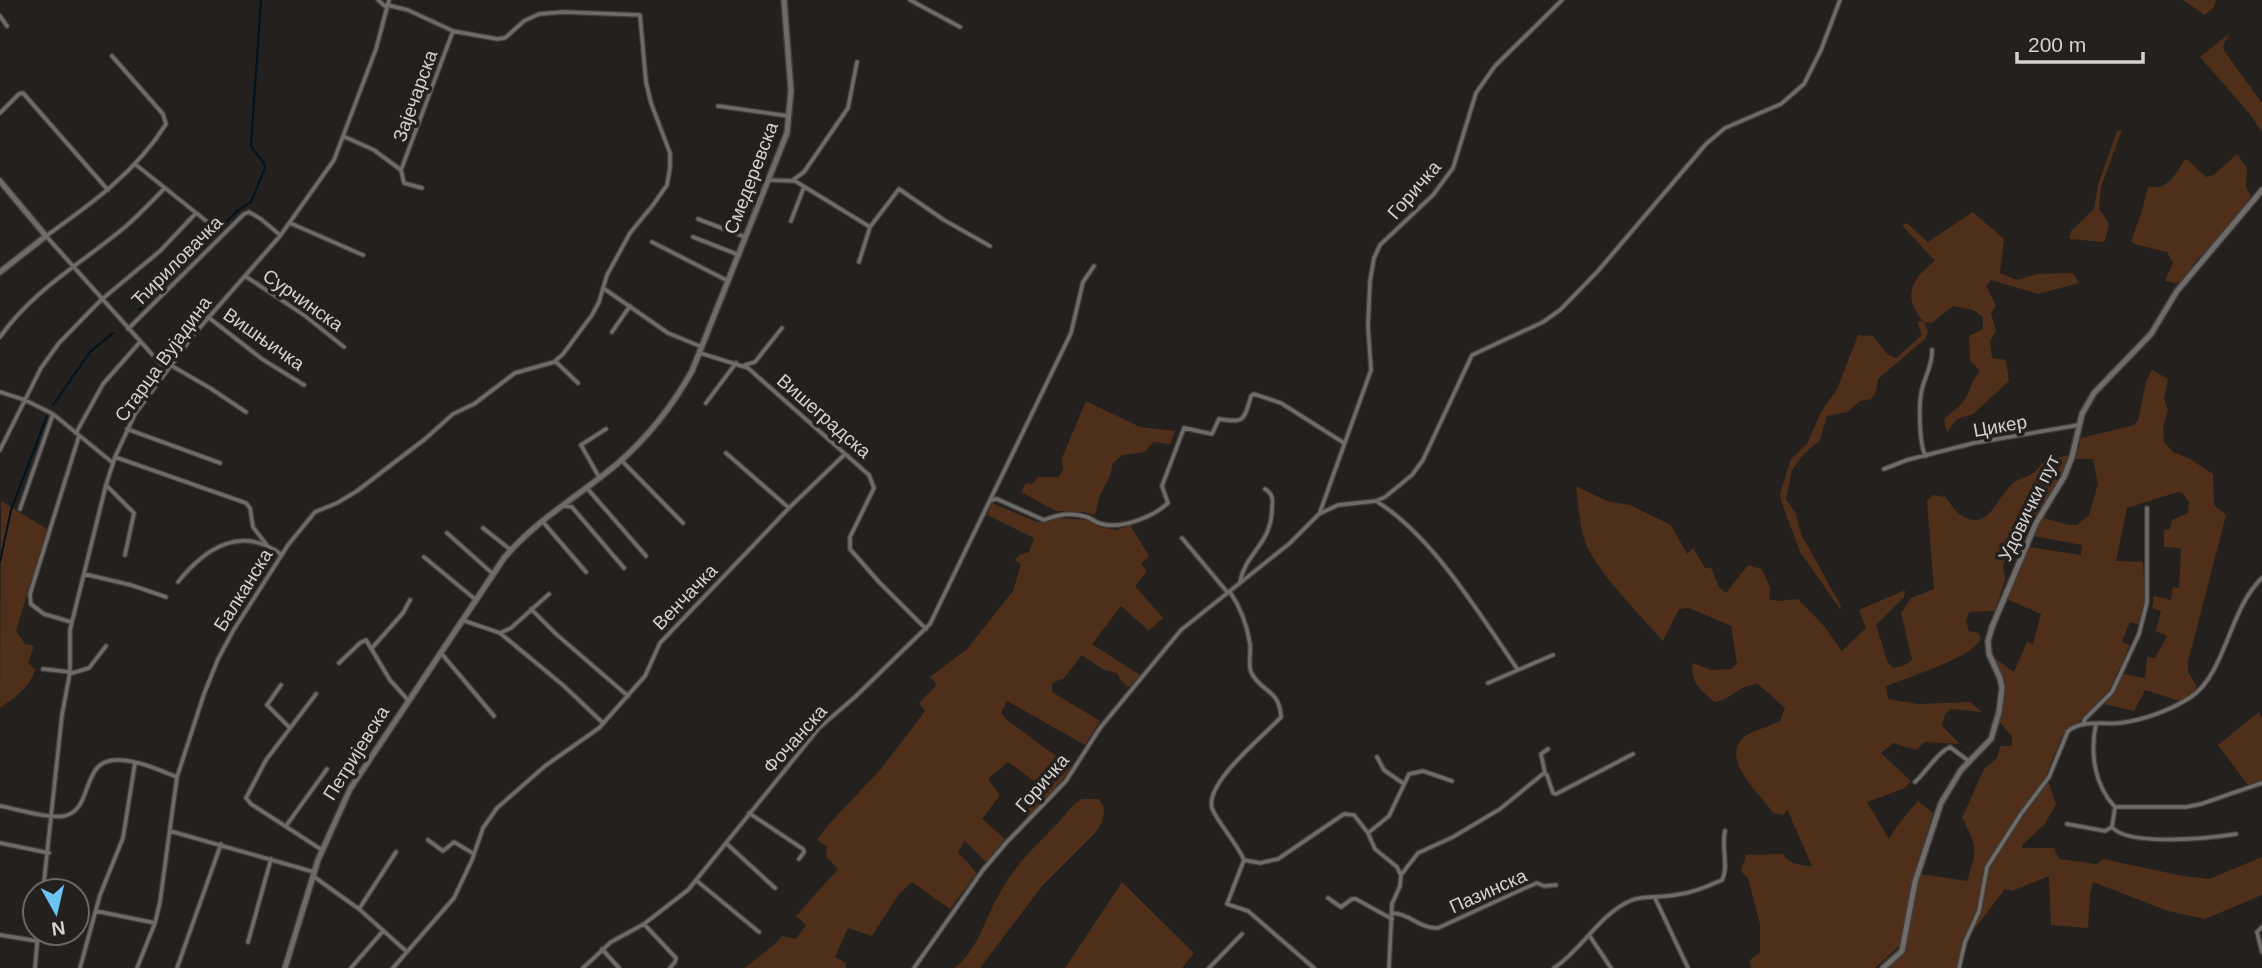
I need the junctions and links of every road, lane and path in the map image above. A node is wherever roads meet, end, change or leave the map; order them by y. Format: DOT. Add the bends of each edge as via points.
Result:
graph roads {
  1 [pos="378,0"];
  2 [pos="784,0"];
  3 [pos="910,0"];
  4 [pos="1562,0"];
  5 [pos="1840,0"];
  6 [pos="387,4"];
  7 [pos="0,16"];
  8 [pos="7,26"];
  9 [pos="960,27"];
  10 [pos="453,31"];
  11 [pos="112,56"];
  12 [pos="857,62"];
  13 [pos="718,106"];
  14 [pos="0,113"];
  15 [pos="790,116"];
  16 [pos="343,136"];
  17 [pos="135,164"];
  18 [pos="401,170"];
  19 [pos="769,180"];
  20 [pos="793,180"];
  21 [pos="0,181"];
  22 [pos="804,187"];
  23 [pos="422,188"];
  24 [pos="164,189"];
  25 [pos="108,190"];
  26 [pos="2262,190"];
  27 [pos="196,213"];
  28 [pos="698,219"];
  29 [pos="791,221"];
  30 [pos="210,223"];
  31 [pos="290,223"];
  32 [pos="870,227"];
  33 [pos="46,236"];
  34 [pos="280,236"];
  35 [pos="693,237"];
  36 [pos="746,237"];
  37 [pos="652,242"];
  38 [pos="990,246"];
  39 [pos="363,255"];
  40 [pos="738,255"];
  41 [pos="859,261"];
  42 [pos="1094,266"];
  43 [pos="71,267"];
  44 [pos="0,272"];
  45 [pos="245,276"];
  46 [pos="728,282"];
  47 [pos="603,288"];
  48 [pos="101,300"];
  49 [pos="629,306"];
  50 [pos="208,317"];
  51 [pos="782,328"];
  52 [pos="128,329"];
  53 [pos="612,332"];
  54 [pos="0,337"];
  55 [pos="139,342"];
  56 [pos="344,347"];
  57 [pos="701,350"];
  58 [pos="1932,350"];
  59 [pos="555,361"];
  60 [pos="736,363"];
  61 [pos="743,365"];
  62 [pos="172,366"];
  63 [pos="167,372"];
  64 [pos="578,383"];
  65 [pos="304,385"];
  66 [pos="0,392"];
  67 [pos="25,400"];
  68 [pos="706,403"];
  69 [pos="246,412"];
  70 [pos="53,414"];
  71 [pos="2079,425"];
  72 [pos="127,429"];
  73 [pos="606,429"];
  74 [pos="78,434"];
  75 [pos="1344,443"];
  76 [pos="0,450"];
  77 [pos="726,453"];
  78 [pos="844,455"];
  79 [pos="115,457"];
  80 [pos="1926,457"];
  81 [pos="621,460"];
  82 [pos="113,463"];
  83 [pos="220,463"];
  84 [pos="1884,469"];
  85 [pos="599,477"];
  86 [pos="106,485"];
  87 [pos="586,487"];
  88 [pos="1265,489"];
  89 [pos="991,500"];
  90 [pos="1376,501"];
  91 [pos="561,505"];
  92 [pos="789,508"];
  93 [pos="2147,508"];
  94 [pos="20,509"];
  95 [pos="1319,514"];
  96 [pos="542,520"];
  97 [pos="683,523"];
  98 [pos="483,528"];
  99 [pos="447,533"];
  100 [pos="1182,538"];
  101 [pos="267,544"];
  102 [pos="511,550"];
  103 [pos="125,555"];
  104 [pos="282,555"];
  105 [pos="646,556"];
  106 [pos="424,557"];
  107 [pos="624,568"];
  108 [pos="586,572"];
  109 [pos="493,574"];
  110 [pos="84,575"];
  111 [pos="2262,578"];
  112 [pos="178,582"];
  113 [pos="1240,582"];
  114 [pos="1229,593"];
  115 [pos="549,594"];
  116 [pos="166,597"];
  117 [pos="410,600"];
  118 [pos="476,600"];
  119 [pos="531,609"];
  120 [pos="462,620"];
  121 [pos="71,622"];
  122 [pos="926,629"];
  123 [pos="500,633"];
  124 [pos="106,646"];
  125 [pos="372,648"];
  126 [pos="440,652"];
  127 [pos="1553,655"];
  128 [pos="339,663"];
  129 [pos="43,669"];
  130 [pos="1518,670"];
  131 [pos="70,673"];
  132 [pos="1488,683"];
  133 [pos="281,685"];
  134 [pos="316,694"];
  135 [pos="628,696"];
  136 [pos="408,700"];
  137 [pos="494,716"];
  138 [pos="603,723"];
  139 [pos="2083,724"];
  140 [pos="2096,724"];
  141 [pos="289,727"];
  142 [pos="1548,749"];
  143 [pos="1633,754"];
  144 [pos="1377,757"];
  145 [pos="1970,762"];
  146 [pos="135,763"];
  147 [pos="327,769"];
  148 [pos="1545,773"];
  149 [pos="177,777"];
  150 [pos="1452,781"];
  151 [pos="1915,782"];
  152 [pos="2262,783"];
  153 [pos="1404,784"];
  154 [pos="0,806"];
  155 [pos="2115,807"];
  156 [pos="749,813"];
  157 [pos="52,816"];
  158 [pos="2067,824"];
  159 [pos="286,825"];
  160 [pos="2112,827"];
  161 [pos="170,831"];
  162 [pos="1725,831"];
  163 [pos="1368,832"];
  164 [pos="2236,834"];
  165 [pos="428,840"];
  166 [pos="0,843"];
  167 [pos="220,844"];
  168 [pos="727,844"];
  169 [pos="322,850"];
  170 [pos="396,852"];
  171 [pos="49,853"];
  172 [pos="474,854"];
  173 [pos="271,859"];
  174 [pos="799,859"];
  175 [pos="1244,860"];
  176 [pos="314,874"];
  177 [pos="1402,875"];
  178 [pos="45,877"];
  179 [pos="697,881"];
  180 [pos="1556,885"];
  181 [pos="775,888"];
  182 [pos="1328,898"];
  183 [pos="1656,898"];
  184 [pos="359,909"];
  185 [pos="96,911"];
  186 [pos="1392,913"];
  187 [pos="1392,919"];
  188 [pos="155,923"];
  189 [pos="644,924"];
  190 [pos="2262,927"];
  191 [pos="383,931"];
  192 [pos="759,932"];
  193 [pos="0,934"];
  194 [pos="1242,934"];
  195 [pos="1589,935"];
  196 [pos="21,938"];
  197 [pos="248,942"];
  198 [pos="37,947"];
  199 [pos="602,949"];
  200 [pos="407,952"];
  201 [pos="2262,952"];
  202 [pos="35,968"];
  203 [pos="80,968"];
  204 [pos="137,968"];
  205 [pos="177,968"];
  206 [pos="285,968"];
  207 [pos="352,968"];
  208 [pos="393,968"];
  209 [pos="583,968"];
  210 [pos="619,968"];
  211 [pos="670,968"];
  212 [pos="914,968"];
  213 [pos="1209,968"];
  214 [pos="1314,968"];
  215 [pos="1389,968"];
  216 [pos="1553,968"];
  217 [pos="1611,968"];
  218 [pos="1688,968"];
  219 [pos="1883,968"];
  220 [pos="1959,968"];
  1 -- 6 [label="street"];
  2 -- 15 [label="main road, Смедеревска"];
  3 -- 9 [label="street"];
  4 -- 75 [label="street, Горичка" via="1506,53 1476,93 1453,168 1433,195 1380,245 1372,266 1371,370"];
  5 -- 90 [label="street, Горичка" via="1804,84 1781,104 1725,128 1706,144 1560,310 1472,355 1419,467"];
  6 -- 10 [label="street, Зајечарска"];
  6 -- 16 [label="street, Старца Вујадина" via="376,49"];
  7 -- 8 [label="street"];
  10 -- 18 [label="street, Зајечарска"];
  10 -- 47 [label="street, Зајечарска" via="501,39 531,16 547,12 640,15 646,82 670,153 668,180 630,233"];
  11 -- 17 [label="street" via="166,121"];
  12 -- 20 [label="street" via="848,108 804,172"];
  13 -- 15 [label="street"];
  14 -- 25 [label="street" via="23,93"];
  15 -- 19 [label="main road, Смедеревска"];
  16 -- 18 [label="street" via="374,150"];
  16 -- 31 [label="street, Старца Вујадина" via="331,165"];
  17 -- 24 [label="street"];
  17 -- 25 [label="street"];
  18 -- 23 [label="street" via="404,183"];
  19 -- 20 [label="street"];
  19 -- 36 [label="main road, Смедеревска"];
  20 -- 22 [label="street"];
  21 -- 33 [label="main road"];
  22 -- 29 [label="street"];
  22 -- 32 [label="street"];
  24 -- 27 [label="street"];
  24 -- 43 [label="street" via="126,226"];
  25 -- 33 [label="street"];
  26 -- 71 [label="main road, Удовички пут" via="2177,292 2151,334 2094,393"];
  27 -- 30 [label="street"];
  27 -- 48 [label="street" via="160,251"];
  28 -- 36 [label="street"];
  31 -- 34 [label="street, Старца Вујадина"];
  31 -- 39 [label="street"];
  32 -- 38 [label="street" via="899,188"];
  32 -- 41 [label="street"];
  33 -- 43 [label="street"];
  33 -- 44 [label="main road"];
  34 -- 45 [label="street, Старца Вујадина"];
  34 -- 52 [label="street, Ћириловачка" via="261,219 244,214"];
  35 -- 40 [label="street"];
  36 -- 40 [label="main road, Смедеревска"];
  37 -- 46 [label="street"];
  40 -- 46 [label="main road, Смедеревска"];
  42 -- 89 [label="street, Фочанска" via="1083,282 1071,333"];
  43 -- 48 [label="street"];
  43 -- 54 [label="street" via="30,301"];
  45 -- 50 [label="street, Старца Вујадина"];
  45 -- 56 [label="street, Сурчинска" via="304,314"];
  46 -- 57 [label="main road, Петријевска"];
  47 -- 49 [label="street, Вишеградска"];
  47 -- 59 [label="street" via="592,316"];
  48 -- 52 [label="street"];
  48 -- 67 [label="street" via="48,356"];
  49 -- 53 [label="street"];
  49 -- 57 [label="street, Вишеградска"];
  50 -- 62 [label="street, Старца Вујадина"];
  50 -- 65 [label="street, Вишњичка"];
  51 -- 61 [label="street" via="755,362"];
  52 -- 55 [label="street"];
  55 -- 63 [label="street"];
  55 -- 74 [label="street" via="103,384"];
  57 -- 60 [label="street, Вишеградска"];
  57 -- 81 [label="main road, Петријевска" via="678,393"];
  58 -- 80 [label="street" via="1920,403 1921,448"];
  59 -- 64 [label="street"];
  59 -- 104 [label="street, Балканска" via="515,373 453,414 357,491 315,512"];
  60 -- 61 [label="street, Вишеградска"];
  60 -- 68 [label="street"];
  61 -- 78 [label="street, Вишеградска"];
  62 -- 63 [label="street, Старца Вујадина"];
  62 -- 69 [label="street"];
  63 -- 72 [label="street, Старца Вујадина"];
  66 -- 67 [label="street"];
  67 -- 70 [label="street"];
  67 -- 76 [label="street"];
  70 -- 74 [label="street"];
  70 -- 94 [label="street"];
  71 -- 80 [label="street, Цикер" via="1974,443"];
  71 -- 145 [label="main road, Удовички пут" via="2064,477 2036,523 1987,641 2000,678 1999,712 1991,739"];
  72 -- 79 [label="street, Старца Вујадина"];
  72 -- 83 [label="street"];
  73 -- 85 [label="street" via="580,445"];
  74 -- 82 [label="street"];
  74 -- 121 [label="street" via="30,594 36,610"];
  75 -- 89 [label="street" via="1281,403 1254,394 1242,419 1219,419 1212,434 1184,428 1162,486 1168,503 1141,519 1116,527 1074,515 1044,520"];
  75 -- 95 [label="street, Горичка"];
  77 -- 92 [label="street"];
  78 -- 92 [label="street, Венчачка"];
  78 -- 122 [label="street, Вишеградска" via="865,471 874,485 850,537 850,548"];
  79 -- 82 [label="street, Старца Вујадина"];
  79 -- 101 [label="street" via="246,503 253,527"];
  80 -- 84 [label="street, Цикер"];
  81 -- 85 [label="main road, Петријевска"];
  81 -- 97 [label="street"];
  82 -- 86 [label="street, Старца Вујадина"];
  85 -- 87 [label="main road, Петријевска"];
  86 -- 103 [label="street" via="134,511"];
  86 -- 110 [label="street, Старца Вујадина"];
  87 -- 91 [label="main road, Петријевска"];
  87 -- 105 [label="street"];
  88 -- 113 [label="street, Горичка" via="1272,498 1270,528"];
  89 -- 122 [label="street, Фочанска"];
  90 -- 95 [label="street, Горичка" via="1338,505"];
  90 -- 130 [label="street" via="1435,556"];
  91 -- 96 [label="main road, Петријевска"];
  91 -- 107 [label="street" via="570,506"];
  92 -- 135 [label="street, Венчачка" via="660,643 645,676"];
  93 -- 139 [label="street" via="2147,602 2139,634 2112,692"];
  95 -- 113 [label="street, Горичка"];
  96 -- 102 [label="main road, Петријевска"];
  96 -- 108 [label="street"];
  98 -- 102 [label="street"];
  99 -- 109 [label="street"];
  100 -- 114 [label="street"];
  101 -- 104 [label="street"];
  101 -- 112 [label="street" via="245,539 229,543 196,561"];
  102 -- 109 [label="main road, Петријевска"];
  104 -- 149 [label="street, Балканска" via="218,659"];
  106 -- 118 [label="street"];
  109 -- 118 [label="main road, Петријевска"];
  110 -- 116 [label="street"];
  110 -- 121 [label="street, Старца Вујадина"];
  111 -- 140 [label="street" via="2246,597 2211,673 2194,695 2147,717"];
  113 -- 114 [label="street, Горичка"];
  114 -- 175 [label="street" via="1243,616 1251,671 1275,696 1281,717 1220,780 1212,796 1214,812"];
  114 -- 212 [label="street, Горичка" via="1181,630 1100,728 1066,781 983,870"];
  115 -- 119 [label="street"];
  117 -- 125 [label="street"];
  118 -- 120 [label="main road, Петријевска"];
  119 -- 123 [label="street"];
  119 -- 135 [label="street"];
  120 -- 123 [label="street"];
  120 -- 126 [label="main road, Петријевска"];
  121 -- 131 [label="street, Старца Вујадина"];
  122 -- 156 [label="street, Фочанска" via="819,728"];
  123 -- 138 [label="street"];
  124 -- 131 [label="street" via="89,668"];
  125 -- 128 [label="street" via="363,641"];
  125 -- 136 [label="street"];
  126 -- 136 [label="main road, Петријевска"];
  126 -- 137 [label="street"];
  127 -- 130 [label="street"];
  129 -- 131 [label="street"];
  130 -- 132 [label="street"];
  131 -- 157 [label="street, Старца Вујадина"];
  133 -- 141 [label="street" via="267,705"];
  134 -- 141 [label="street"];
  135 -- 138 [label="street, Венчачка"];
  136 -- 169 [label="main road, Петријевска" via="350,789"];
  138 -- 172 [label="street, Венчачка" via="501,803 483,828"];
  139 -- 140 [label="street"];
  139 -- 220 [label="street" via="2067,733 2049,777 1987,867 1981,903"];
  140 -- 155 [label="street" via="2092,758"];
  141 -- 159 [label="street" via="258,773 246,801"];
  142 -- 148 [label="street" via="1541,754"];
  143 -- 148 [label="street" via="1556,794"];
  144 -- 153 [label="street" via="1384,770"];
  145 -- 151 [label="street" via="1950,747 1942,750"];
  145 -- 219 [label="main road, Удовички пут" via="1941,803 1915,883 1902,951"];
  146 -- 149 [label="street"];
  146 -- 157 [label="street" via="115,760 100,765 75,810 66,816"];
  146 -- 185 [label="street" via="123,838"];
  147 -- 159 [label="street"];
  148 -- 177 [label="street" via="1500,809 1418,853"];
  149 -- 161 [label="street, Балканска"];
  150 -- 153 [label="street" via="1423,771 1409,774"];
  152 -- 155 [label="street" via="2193,806"];
  153 -- 163 [label="street" via="1389,816"];
  154 -- 157 [label="street"];
  155 -- 160 [label="street"];
  156 -- 168 [label="street, Фочанска"];
  156 -- 174 [label="street" via="803,849"];
  157 -- 171 [label="street, Старца Вујадина"];
  158 -- 160 [label="street" via="2105,831"];
  159 -- 169 [label="street"];
  160 -- 164 [label="street" via="2118,833 2157,840"];
  161 -- 167 [label="street"];
  161 -- 188 [label="street, Балканска"];
  162 -- 183 [label="street" via="1722,880 1700,890"];
  163 -- 175 [label="street" via="1354,815 1346,814 1278,859"];
  163 -- 177 [label="street" via="1375,849"];
  165 -- 172 [label="street" via="443,852 454,842"];
  166 -- 171 [label="street"];
  167 -- 173 [label="street"];
  167 -- 205 [label="street"];
  168 -- 179 [label="street, Фочанска"];
  168 -- 181 [label="street"];
  169 -- 176 [label="main road, Петријевска"];
  170 -- 184 [label="street"];
  171 -- 178 [label="street, Старца Вујадина"];
  172 -- 200 [label="street, Венчачка" via="454,898"];
  173 -- 176 [label="street"];
  173 -- 197 [label="street"];
  175 -- 214 [label="street" via="1227,904 1248,911"];
  176 -- 184 [label="street"];
  176 -- 206 [label="main road, Петријевска"];
  177 -- 186 [label="street"];
  179 -- 189 [label="street, Фочанска"];
  179 -- 192 [label="street"];
  180 -- 186 [label="street, Пазинска" via="1537,883 1438,928"];
  182 -- 187 [label="street" via="1341,907 1356,899"];
  183 -- 195 [label="street" via="1625,904"];
  183 -- 218 [label="street"];
  184 -- 191 [label="street"];
  185 -- 188 [label="street"];
  185 -- 203 [label="street"];
  186 -- 187 [label="street"];
  187 -- 215 [label="street"];
  188 -- 204 [label="street, Балканска"];
  189 -- 199 [label="street, Фочанска"];
  189 -- 211 [label="street" via="676,958"];
  190 -- 201 [label="street" via="2257,932"];
  191 -- 200 [label="street"];
  191 -- 207 [label="street"];
  193 -- 196 [label="street"];
  194 -- 213 [label="street"];
  195 -- 216 [label="street"];
  195 -- 217 [label="street"];
  198 -- 202 [label="street"];
  199 -- 209 [label="street, Фочанска"];
  199 -- 210 [label="street"];
  200 -- 208 [label="street, Венчачка"];
}
